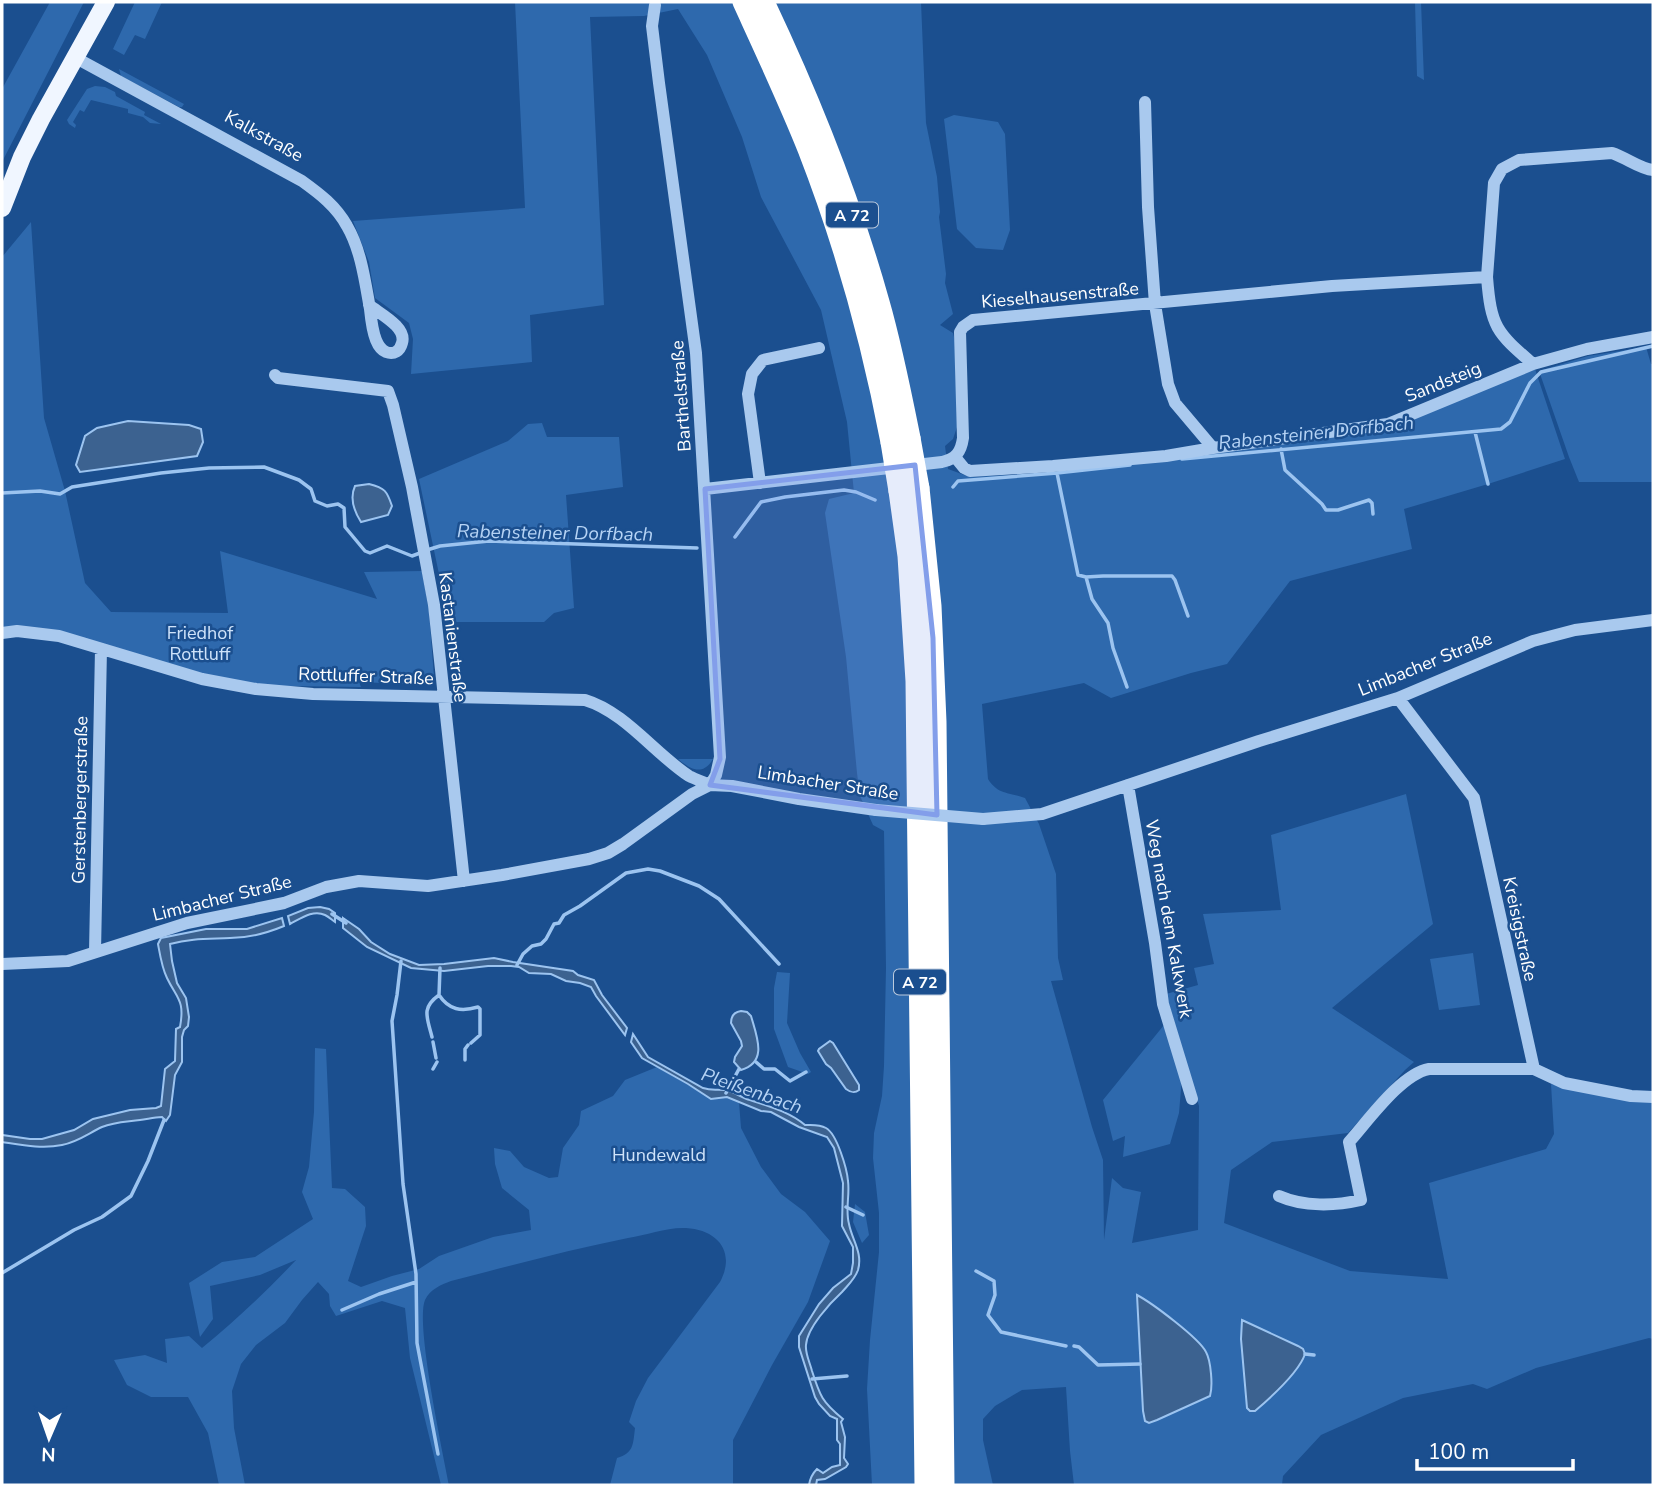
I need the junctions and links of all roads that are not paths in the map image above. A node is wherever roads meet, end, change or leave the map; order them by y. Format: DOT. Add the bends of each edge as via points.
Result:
graph roads {
  1 [pos="106,2"];
  2 [pos="743,2"];
  3 [pos="764,2"];
  4 [pos="655,5"];
  5 [pos="76,58"];
  6 [pos="1145,102"];
  7 [pos="1653,170"];
  8 [pos="2,208"];
  9 [pos="1487,277"];
  10 [pos="1156,304"];
  11 [pos="369,305"];
  12 [pos="1653,337"];
  13 [pos="819,348"];
  14 [pos="1533,364"];
  15 [pos="275,375"];
  16 [pos="901,440"];
  17 [pos="1213,448"];
  18 [pos="955,457"];
  19 [pos="760,483"];
  20 [pos="705,489"];
  21 [pos="909,490"];
  22 [pos="1653,620"];
  23 [pos="2,633"];
  24 [pos="100,649"];
  25 [pos="443,696"];
  26 [pos="1398,698"];
  27 [pos="710,785"];
  28 [pos="1128,785"];
  29 [pos="464,881"];
  30 [pos="95,952"];
  31 [pos="2,964"];
  32 [pos="1534,1069"];
  33 [pos="1653,1097"];
  34 [pos="1192,1099"];
  35 [pos="1279,1196"];
  36 [pos="925,1485"];
  37 [pos="944,1485"];
  1 -- 5 [label="main road"];
  2 -- 16 [label="highway, A 72" via="829,205 881,390"];
  3 -- 16 [label="highway, A 72" via="846,197 893,358"];
  4 -- 20 [label="street, Barthelstraße" via="652,26 696,353"];
  5 -- 8 [label="main road" via="41,119"];
  5 -- 11 [label="street, Kalkstraße" via="302,181 330,201 353,238"];
  6 -- 10 [label="street, Kieselhausenstraße"];
  7 -- 9 [label="street" via="1612,153 1519,160 1502,169 1494,183"];
  9 -- 10 [label="street, Kieselhausenstraße" via="1332,286"];
  9 -- 14 [label="street" via="1495,324 1508,343"];
  10 -- 17 [label="street, Kieselhausenstraße" via="1175,403"];
  10 -- 18 [label="street, Kieselhausenstraße" via="968,323 960,340 963,438"];
  12 -- 14 [label="street, Sandsteig"];
  13 -- 19 [label="street" via="763,360 752,374 748,394"];
  14 -- 17 [label="street, Sandsteig" via="1388,424"];
  15 -- 25 [label="street, Kastanienstraße" via="278,379 388,391 424,551"];
  16 -- 21 [label="highway, A 72, bridge"];
  17 -- 18 [label="street, Sandsteig" via="981,472 964,468"];
  18 -- 19 [label="street"];
  19 -- 20 [label="street"];
  20 -- 27 [label="street, Barthelstraße" via="720,757"];
  21 -- 36 [label="highway, A 72" via="916,681"];
  21 -- 37 [label="highway, A 72" via="931,606 936,722"];
  22 -- 26 [label="street, Limbacher Straße" via="1575,630 1533,641"];
  23 -- 24 [label="street, Rottluffer Straße" via="39,632"];
  24 -- 25 [label="street, Rottluffer Straße" via="202,679 256,689"];
  24 -- 30 [label="street, Gerstenbergerstraße"];
  25 -- 27 [label="street, Rottluffer Straße" via="585,700 620,720 690,776"];
  25 -- 29 [label="street, Kastanienstraße"];
  26 -- 28 [label="street, Limbacher Straße"];
  26 -- 32 [label="street, Kreisigstraße" via="1474,798"];
  27 -- 28 [label="street, Limbacher Straße, bridge" via="876,810 983,819 1042,814"];
  27 -- 29 [label="street, Limbacher Straße" via="608,853"];
  28 -- 34 [label="street, Weg nach dem Kalkwerk" via="1163,1004"];
  29 -- 30 [label="street, Limbacher Straße" via="428,886 359,881 326,887 284,903 187,923"];
  30 -- 31 [label="street, Limbacher Straße" via="68,961"];
  32 -- 33 [label="street" via="1564,1083"];
  32 -- 35 [label="street" via="1420,1070 1349,1142 1361,1200 1340,1205"];
}
